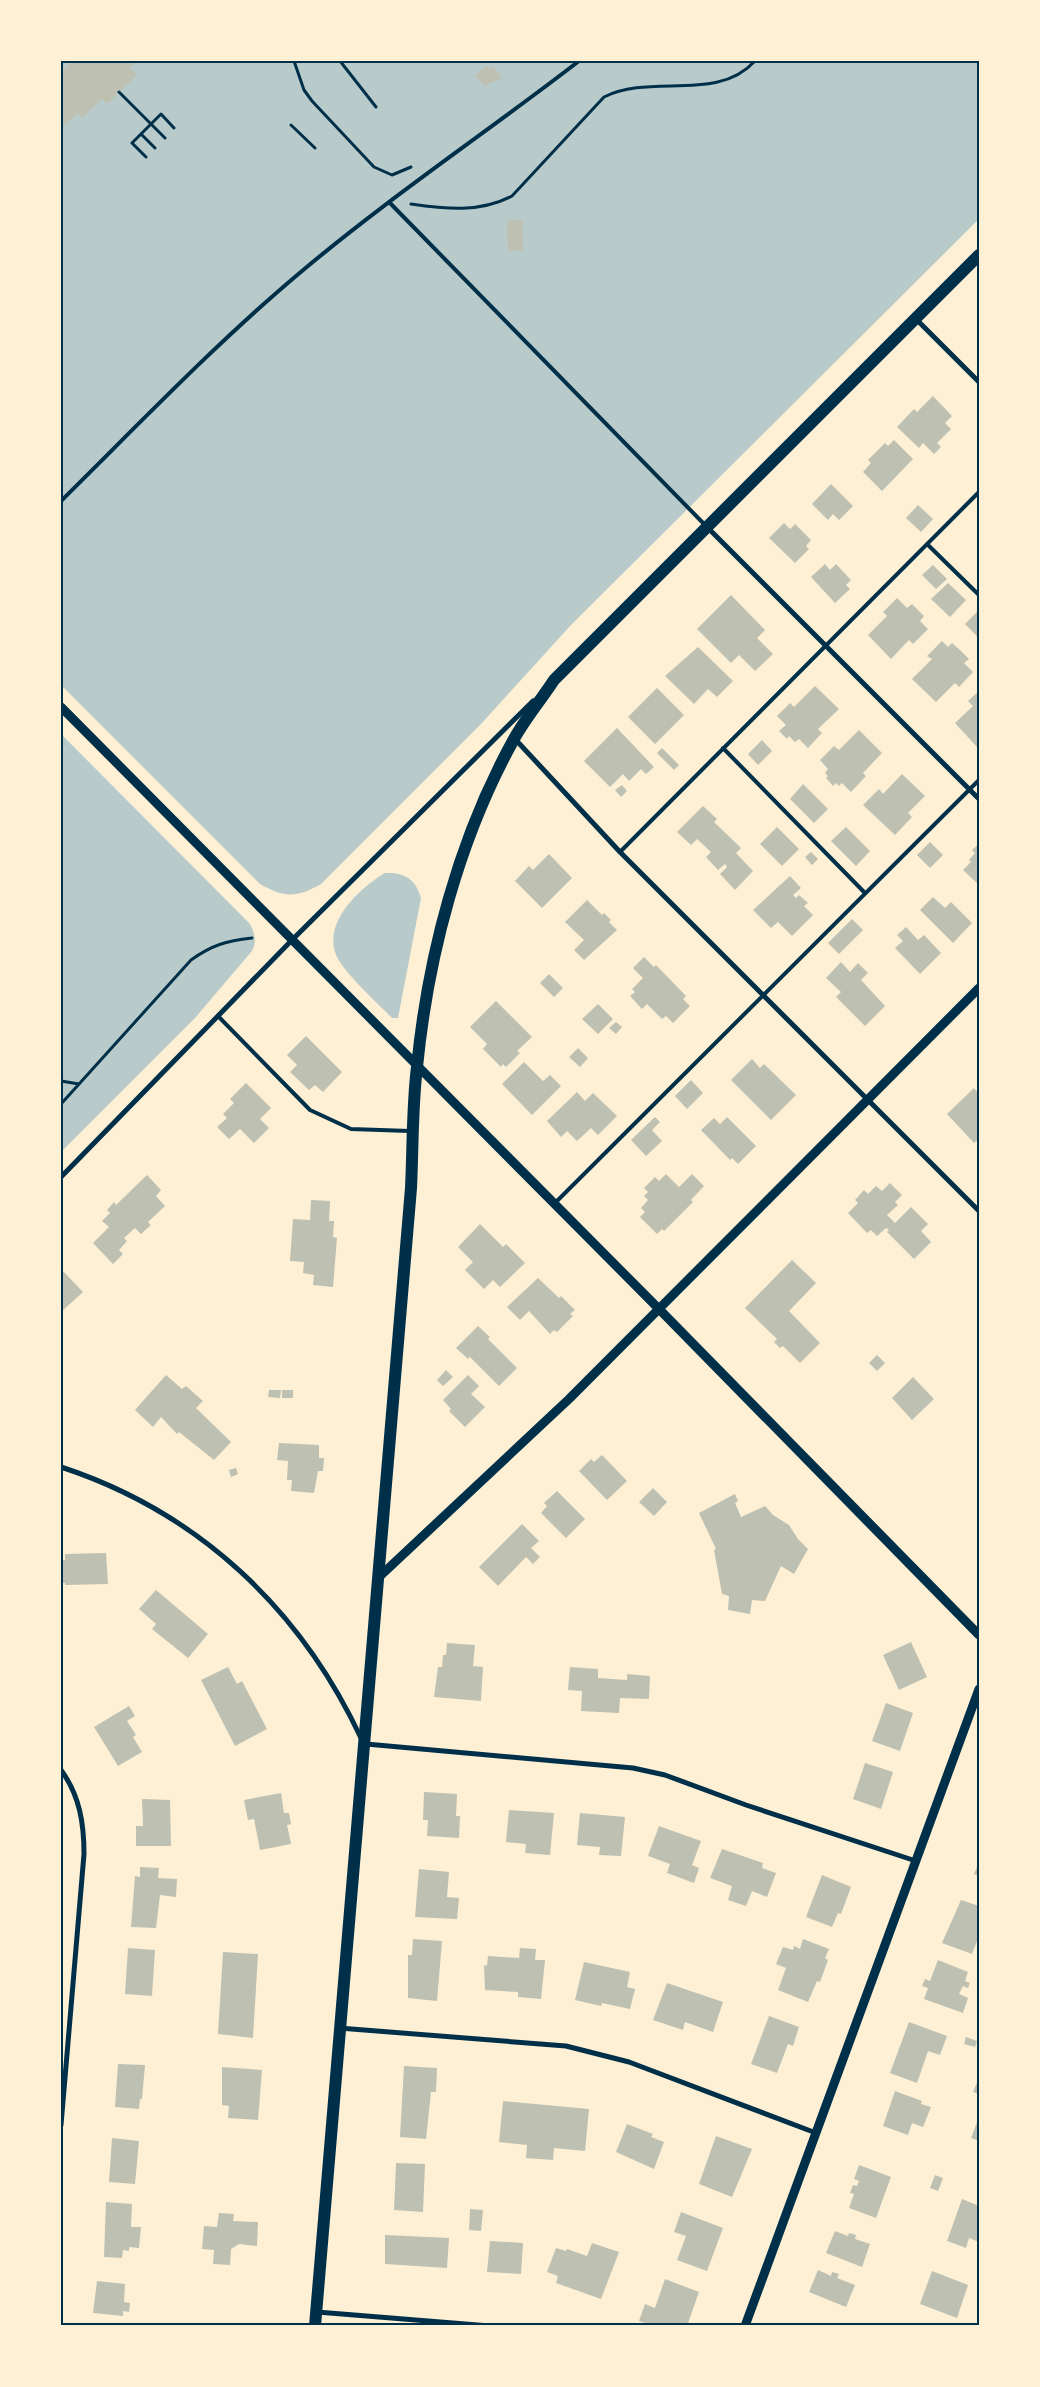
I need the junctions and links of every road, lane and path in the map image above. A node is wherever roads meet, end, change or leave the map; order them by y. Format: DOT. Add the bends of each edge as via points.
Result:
graph roads {
  1 [pos="294,61"];
  2 [pos="340,61"];
  3 [pos="579,61"];
  4 [pos="755,61"];
  5 [pos="120,92"];
  6 [pos="376,107"];
  7 [pos="151,124"];
  8 [pos="291,125"];
  9 [pos="174,128"];
  10 [pos="141,134"];
  11 [pos="164,138"];
  12 [pos="155,148"];
  13 [pos="315,148"];
  14 [pos="146,157"];
  15 [pos="411,167"];
  16 [pos="389,202"];
  17 [pos="412,204"];
  18 [pos="979,255"];
  19 [pos="915,318"];
  20 [pos="979,382"];
  21 [pos="979,492"];
  22 [pos="61,501"];
  23 [pos="706,526"];
  24 [pos="927,544"];
  25 [pos="979,595"];
  26 [pos="826,646"];
  27 [pos="554,680"];
  28 [pos="61,707"];
  29 [pos="514,738"];
  30 [pos="723,748"];
  31 [pos="979,780"];
  32 [pos="969,789"];
  33 [pos="979,799"];
  34 [pos="620,852"];
  35 [pos="865,893"];
  36 [pos="252,938"];
  37 [pos="292,940"];
  38 [pos="979,988"];
  39 [pos="763,996"];
  40 [pos="218,1016"];
  41 [pos="417,1067"];
  42 [pos="61,1082"];
  43 [pos="79,1084"];
  44 [pos="867,1100"];
  45 [pos="61,1104"];
  46 [pos="414,1132"];
  47 [pos="61,1177"];
  48 [pos="554,1205"];
  49 [pos="979,1212"];
  50 [pos="659,1309"];
  51 [pos="61,1466"];
  52 [pos="378,1578"];
  53 [pos="979,1635"];
  54 [pos="979,1689"];
  55 [pos="364,1744"];
  56 [pos="61,1770"];
  57 [pos="916,1861"];
  58 [pos="339,2028"];
  59 [pos="61,2125"];
  60 [pos="816,2133"];
  61 [pos="316,2312"];
  62 [pos="315,2326"];
  63 [pos="490,2326"];
  64 [pos="745,2326"];
  1 -- 15 [label="path" via="304,90 312,101 374,167 392,175"];
  2 -- 6 [label="path"];
  3 -- 16 [label="lane"];
  4 -- 17 [label="path" via="738,76 718,83 622,89 604,97 512,196 503,201 460,210"];
  5 -- 7 [label="path"];
  7 -- 9 [label="path" via="161,114"];
  7 -- 10 [label="path"];
  7 -- 11 [label="path"];
  8 -- 13 [label="path"];
  10 -- 12 [label="path"];
  10 -- 14 [label="path" via="132,143"];
  16 -- 22 [label="lane" via="301,271 222,342"];
  16 -- 23 [label="lane"];
  18 -- 19 [label="main road"];
  19 -- 20 [label="street"];
  19 -- 23 [label="main road"];
  21 -- 24 [label="lane"];
  23 -- 26 [label="street"];
  23 -- 27 [label="main road"];
  24 -- 25 [label="lane"];
  24 -- 26 [label="lane"];
  26 -- 30 [label="lane"];
  26 -- 32 [label="street"];
  27 -- 29 [label="main road"];
  27 -- 37 [label="street"];
  28 -- 37 [label="street"];
  29 -- 34 [label="street"];
  29 -- 41 [label="main road" via="485,797 450,895 429,984"];
  30 -- 34 [label="lane"];
  30 -- 35 [label="lane"];
  31 -- 32 [label="lane"];
  32 -- 33 [label="street"];
  32 -- 35 [label="lane"];
  34 -- 39 [label="street"];
  35 -- 39 [label="lane"];
  36 -- 43 [label="path" via="223,942 207,948 191,960"];
  37 -- 40 [label="street"];
  37 -- 41 [label="street"];
  38 -- 44 [label="street"];
  39 -- 44 [label="street"];
  39 -- 48 [label="lane"];
  40 -- 46 [label="lane" via="310,1110 351,1129"];
  40 -- 47 [label="street"];
  41 -- 46 [label="main road"];
  41 -- 48 [label="street"];
  42 -- 43 [label="path"];
  43 -- 45 [label="path"];
  44 -- 49 [label="street"];
  44 -- 50 [label="street"];
  46 -- 52 [label="main road"];
  48 -- 50 [label="street"];
  50 -- 52 [label="street" via="569,1399"];
  50 -- 53 [label="street"];
  51 -- 55 [label="street" via="118,1488 164,1513 247,1575 304,1640 333,1683"];
  52 -- 55 [label="main road"];
  54 -- 57 [label="street"];
  55 -- 57 [label="street" via="633,1768 665,1775"];
  55 -- 58 [label="main road"];
  56 -- 59 [label="street" via="78,1802 84,1828"];
  57 -- 60 [label="street"];
  58 -- 60 [label="street" via="566,2046 629,2062"];
  58 -- 61 [label="main road"];
  60 -- 64 [label="street"];
  61 -- 62 [label="main road"];
  61 -- 63 [label="street"];
}
